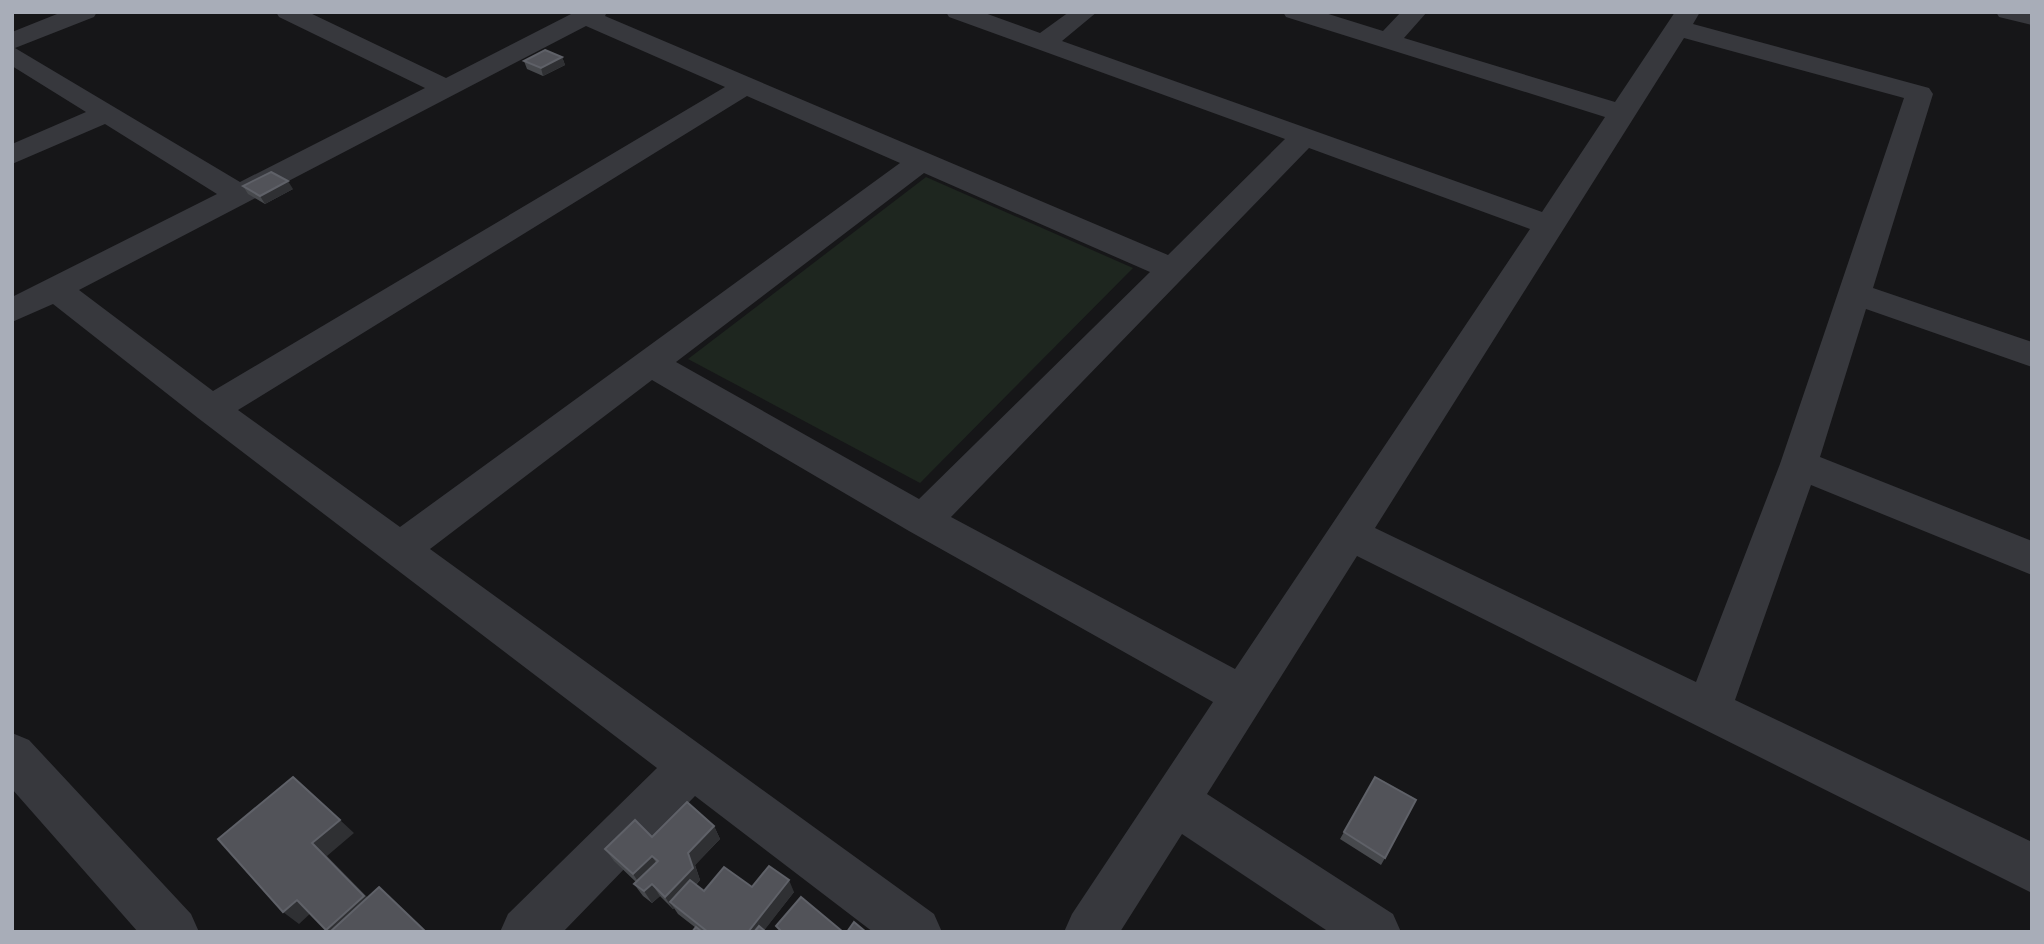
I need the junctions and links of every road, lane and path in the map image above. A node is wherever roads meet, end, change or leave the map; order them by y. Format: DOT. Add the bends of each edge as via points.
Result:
graph roads {
  1 [pos="85,12"];
  2 [pos="957,12"];
  3 [pos="1085,12"];
  4 [pos="1295,12"];
  5 [pos="1415,12"];
  6 [pos="2008,12"];
  7 [pos="306,15"];
  8 [pos="590,15"];
  9 [pos="2032,18"];
  10 [pos="1683,20"];
  11 [pos="12,41"];
  12 [pos="1387,41"];
  13 [pos="1043,43"];
  14 [pos="12,55"];
  15 [pos="747,85"];
  16 [pos="444,88"];
  17 [pos="108,113"];
  18 [pos="1622,113"];
  19 [pos="1304,137"];
  20 [pos="12,155"];
  21 [pos="923,160"];
  22 [pos="238,194"];
  23 [pos="1549,225"];
  24 [pos="1172,269"];
  25 [pos="56,289"];
  26 [pos="1854,293"];
  27 [pos="12,311"];
  28 [pos="2032,355"];
  29 [pos="650,363"];
  30 [pos="211,409"];
  31 [pos="1799,464"];
  32 [pos="923,520"];
  33 [pos="1349,534"];
  34 [pos="401,549"];
  35 [pos="2032,559"];
  36 [pos="1243,696"];
  37 [pos="1709,708"];
  38 [pos="12,755"];
  39 [pos="691,767"];
  40 [pos="1175,801"];
  41 [pos="2032,868"];
  42 [pos="173,932"];
  43 [pos="526,932"];
  44 [pos="916,932"];
  45 [pos="1090,932"];
  46 [pos="1375,932"];
  1 -- 11 [label="street"];
  2 -- 13 [label="street"];
  3 -- 13 [label="street"];
  4 -- 12 [label="street"];
  5 -- 12 [label="street"];
  6 -- 9 [label="street"];
  7 -- 16 [label="street"];
  8 -- 15 [label="street"];
  8 -- 16 [label="street"];
  10 -- 18 [label="street"];
  10 -- 26 [label="street" via="1919,94"];
  12 -- 18 [label="street"];
  13 -- 19 [label="street"];
  14 -- 17 [label="street"];
  15 -- 21 [label="street"];
  15 -- 30 [label="street"];
  16 -- 22 [label="street"];
  17 -- 20 [label="street"];
  17 -- 22 [label="street"];
  18 -- 23 [label="street"];
  19 -- 23 [label="street"];
  19 -- 24 [label="street"];
  21 -- 24 [label="street"];
  21 -- 29 [label="street"];
  22 -- 25 [label="street"];
  23 -- 33 [label="street"];
  24 -- 32 [label="street"];
  25 -- 27 [label="street"];
  25 -- 30 [label="street"];
  26 -- 28 [label="street"];
  26 -- 31 [label="street"];
  29 -- 32 [label="street"];
  29 -- 34 [label="street"];
  30 -- 34 [label="street"];
  31 -- 35 [label="street"];
  31 -- 37 [label="street"];
  32 -- 36 [label="street"];
  33 -- 36 [label="street"];
  33 -- 37 [label="street"];
  34 -- 39 [label="street"];
  36 -- 40 [label="street"];
  37 -- 41 [label="street"];
  38 -- 42 [label="street"];
  39 -- 43 [label="street"];
  39 -- 44 [label="street"];
  40 -- 45 [label="street"];
  40 -- 46 [label="street"];
}
